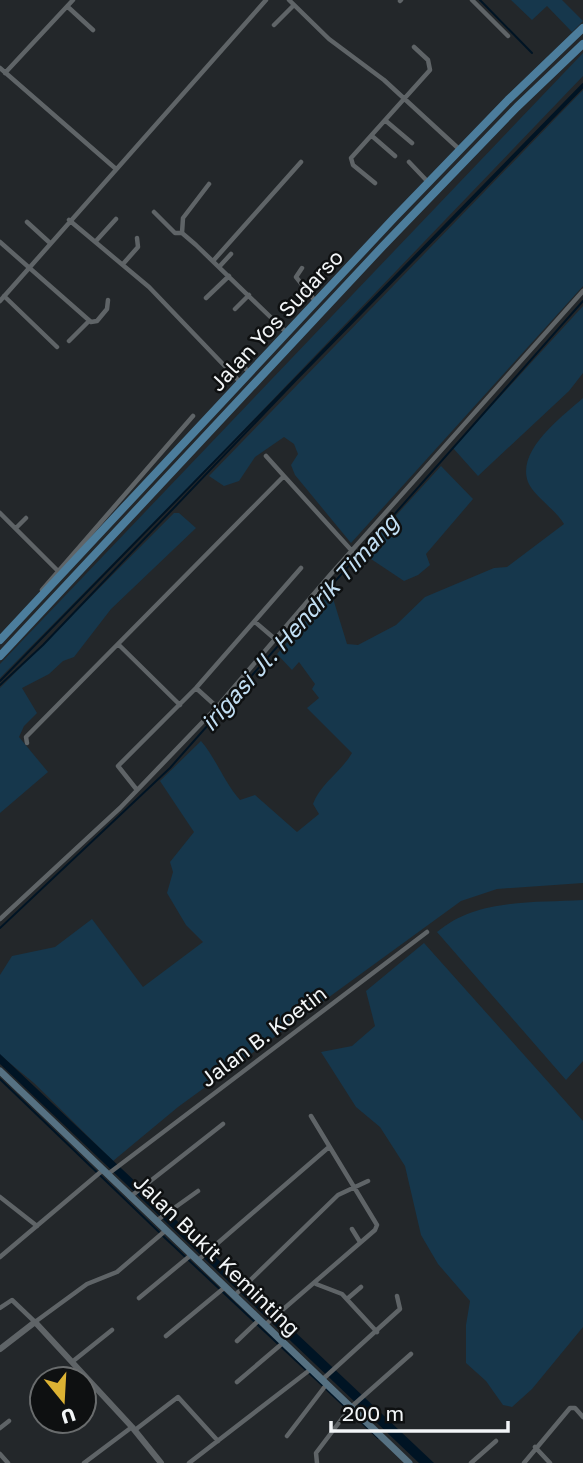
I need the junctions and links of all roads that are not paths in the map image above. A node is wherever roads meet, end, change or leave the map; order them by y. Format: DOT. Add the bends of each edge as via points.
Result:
graph roads {
  1 [pos="74,0"];
  2 [pos="266,0"];
  3 [pos="289,0"];
  4 [pos="472,0"];
  5 [pos="294,5"];
  6 [pos="67,7"];
  7 [pos="274,25"];
  8 [pos="583,28"];
  9 [pos="93,30"];
  10 [pos="508,36"];
  11 [pos="583,44"];
  12 [pos="414,47"];
  13 [pos="0,68"];
  14 [pos="5,73"];
  15 [pos="404,99"];
  16 [pos="386,121"];
  17 [pos="372,136"];
  18 [pos="412,143"];
  19 [pos="460,150"];
  20 [pos="395,156"];
  21 [pos="301,162"];
  22 [pos="409,162"];
  23 [pos="116,169"];
  24 [pos="429,182"];
  25 [pos="375,183"];
  26 [pos="209,184"];
  27 [pos="154,212"];
  28 [pos="116,219"];
  29 [pos="69,220"];
  30 [pos="27,222"];
  31 [pos="182,233"];
  32 [pos="137,238"];
  33 [pos="375,240"];
  34 [pos="96,241"];
  35 [pos="0,242"];
  36 [pos="50,243"];
  37 [pos="383,247"];
  38 [pos="231,254"];
  39 [pos="213,261"];
  40 [pos="123,264"];
  41 [pos="29,267"];
  42 [pos="219,267"];
  43 [pos="302,268"];
  44 [pos="229,276"];
  45 [pos="583,291"];
  46 [pos="249,295"];
  47 [pos="4,296"];
  48 [pos="206,298"];
  49 [pos="108,300"];
  50 [pos="0,301"];
  51 [pos="316,302"];
  52 [pos="235,309"];
  53 [pos="89,321"];
  54 [pos="287,334"];
  55 [pos="69,341"];
  56 [pos="57,347"];
  57 [pos="242,366"];
  58 [pos="251,373"];
  59 [pos="241,384"];
  60 [pos="193,416"];
  61 [pos="265,456"];
  62 [pos="284,476"];
  63 [pos="151,480"];
  64 [pos="158,486"];
  65 [pos="0,513"];
  66 [pos="26,518"];
  67 [pos="16,528"];
  68 [pos="352,551"];
  69 [pos="301,568"];
  70 [pos="61,574"];
  71 [pos="255,622"];
  72 [pos="0,639"];
  73 [pos="275,639"];
  74 [pos="120,645"];
  75 [pos="0,656"];
  76 [pos="196,688"];
  77 [pos="180,705"];
  78 [pos="218,707"];
  79 [pos="27,743"];
  80 [pos="137,790"];
  81 [pos="97,816"];
  82 [pos="103,824"];
  83 [pos="0,919"];
  84 [pos="427,932"];
  85 [pos="0,1072"];
  86 [pos="311,1116"];
  87 [pos="223,1124"];
  88 [pos="329,1147"];
  89 [pos="107,1172"];
  90 [pos="369,1181"];
  91 [pos="354,1187"];
  92 [pos="198,1191"];
  93 [pos="132,1195"];
  94 [pos="0,1197"];
  95 [pos="158,1219"];
  96 [pos="37,1226"];
  97 [pos="352,1229"];
  98 [pos="165,1231"];
  99 [pos="360,1242"];
  100 [pos="0,1257"];
  101 [pos="197,1257"];
  102 [pos="315,1284"];
  103 [pos="361,1287"];
  104 [pos="225,1288"];
  105 [pos="237,1294"];
  106 [pos="397,1296"];
  107 [pos="139,1297"];
  108 [pos="347,1299"];
  109 [pos="0,1308"];
  110 [pos="35,1322"];
  111 [pos="265,1322"];
  112 [pos="112,1330"];
  113 [pos="377,1332"];
  114 [pos="166,1336"];
  115 [pos="237,1341"];
  116 [pos="284,1342"];
  117 [pos="0,1349"];
  118 [pos="411,1354"];
  119 [pos="73,1365"];
  120 [pos="75,1365"];
  121 [pos="311,1369"];
  122 [pos="325,1380"];
  123 [pos="237,1382"];
  124 [pos="98,1391"];
  125 [pos="353,1405"];
  126 [pos="583,1418"];
  127 [pos="9,1421"];
  128 [pos="0,1428"];
  129 [pos="134,1428"];
  130 [pos="287,1436"];
  131 [pos="218,1441"];
  132 [pos="496,1441"];
  133 [pos="535,1447"];
  134 [pos="0,1454"];
  135 [pos="405,1462"];
  136 [pos="8,1463"];
  137 [pos="84,1463"];
  138 [pos="161,1463"];
  139 [pos="190,1463"];
  140 [pos="317,1463"];
  141 [pos="471,1463"];
  142 [pos="524,1463"];
  143 [pos="550,1463"];
  1 -- 6 [label="street"];
  2 -- 23 [label="street"];
  3 -- 5 [label="street"];
  4 -- 10 [label="street"];
  5 -- 7 [label="street"];
  5 -- 15 [label="street"];
  6 -- 9 [label="street"];
  6 -- 14 [label="street"];
  8 -- 19 [label="main road, Jalan Yos Sudarso"];
  11 -- 37 [label="main road, Jalan Yos Sudarso"];
  12 -- 15 [label="street" via="430,68"];
  13 -- 14 [label="street"];
  14 -- 23 [label="street"];
  15 -- 16 [label="street"];
  15 -- 19 [label="street"];
  16 -- 17 [label="street"];
  16 -- 18 [label="street"];
  17 -- 20 [label="street"];
  17 -- 25 [label="street" via="351,161"];
  19 -- 24 [label="main road, Jalan Yos Sudarso"];
  21 -- 39 [label="street"];
  22 -- 24 [label="street"];
  23 -- 29 [label="street"];
  24 -- 33 [label="main road, Jalan Yos Sudarso"];
  26 -- 31 [label="street" via="183,218"];
  27 -- 31 [label="street" via="175,233"];
  28 -- 34 [label="street"];
  29 -- 34 [label="street"];
  29 -- 36 [label="street"];
  30 -- 36 [label="street"];
  31 -- 39 [label="street"];
  32 -- 40 [label="street" via="138,247"];
  33 -- 37 [label="main road"];
  33 -- 51 [label="main road, Jalan Yos Sudarso"];
  34 -- 40 [label="street"];
  35 -- 41 [label="street"];
  36 -- 41 [label="street"];
  37 -- 64 [label="main road, Jalan Yos Sudarso"];
  38 -- 42 [label="street"];
  39 -- 42 [label="street"];
  40 -- 59 [label="street"];
  41 -- 47 [label="street"];
  41 -- 53 [label="street"];
  42 -- 44 [label="street"];
  43 -- 51 [label="street" via="296,276"];
  44 -- 46 [label="street"];
  44 -- 48 [label="street"];
  45 -- 68 [label="street"];
  46 -- 52 [label="street"];
  46 -- 54 [label="street"];
  47 -- 50 [label="street"];
  47 -- 56 [label="street"];
  49 -- 53 [label="street" via="97,321"];
  51 -- 54 [label="main road, Jalan Yos Sudarso"];
  53 -- 55 [label="street"];
  54 -- 58 [label="main road, Jalan Yos Sudarso"];
  57 -- 58 [label="street"];
  58 -- 59 [label="main road, Jalan Yos Sudarso"];
  59 -- 63 [label="main road, Jalan Yos Sudarso"];
  60 -- 72 [label="street"];
  61 -- 62 [label="street"];
  62 -- 68 [label="street"];
  62 -- 74 [label="street"];
  63 -- 64 [label="main road"];
  63 -- 70 [label="main road, Jalan Yos Sudarso"];
  64 -- 75 [label="main road, Jalan Yos Sudarso"];
  65 -- 67 [label="street"];
  66 -- 67 [label="street"];
  67 -- 70 [label="street"];
  68 -- 73 [label="street"];
  69 -- 71 [label="street"];
  70 -- 72 [label="main road, Jalan Yos Sudarso"];
  71 -- 73 [label="street"];
  71 -- 76 [label="street"];
  73 -- 78 [label="street"];
  74 -- 77 [label="street"];
  74 -- 79 [label="street" via="26,737"];
  76 -- 77 [label="street"];
  76 -- 78 [label="street"];
  77 -- 80 [label="street" via="118,766"];
  78 -- 80 [label="street"];
  80 -- 82 [label="street"];
  81 -- 82 [label="street"];
  82 -- 83 [label="street"];
  84 -- 89 [label="street, Jalan B. Koetin"];
  85 -- 89 [label="main road, Jalan Bukit Keminting"];
  86 -- 88 [label="street"];
  87 -- 93 [label="street"];
  88 -- 91 [label="street"];
  88 -- 101 [label="street"];
  89 -- 93 [label="main road, Jalan Bukit Keminting"];
  89 -- 96 [label="street"];
  90 -- 91 [label="street"];
  91 -- 99 [label="street" via="377,1225"];
  91 -- 105 [label="street" via="338,1195"];
  92 -- 95 [label="street"];
  93 -- 95 [label="main road, Jalan Bukit Keminting"];
  94 -- 96 [label="street"];
  95 -- 98 [label="main road, Jalan Bukit Keminting"];
  96 -- 100 [label="street"];
  97 -- 99 [label="street"];
  98 -- 101 [label="main road, Jalan Bukit Keminting"];
  98 -- 110 [label="street" via="117,1272 87,1284"];
  99 -- 102 [label="street"];
  101 -- 104 [label="main road, Jalan Bukit Keminting"];
  101 -- 107 [label="street"];
  102 -- 108 [label="street" via="336,1289"];
  102 -- 111 [label="street"];
  103 -- 108 [label="street"];
  104 -- 105 [label="main road, Jalan Bukit Keminting"];
  104 -- 114 [label="street"];
  105 -- 111 [label="main road, Jalan Bukit Keminting"];
  106 -- 113 [label="street" via="400,1309"];
  108 -- 113 [label="street"];
  109 -- 110 [label="street" via="12,1300"];
  110 -- 117 [label="street"];
  110 -- 119 [label="street"];
  111 -- 115 [label="street"];
  111 -- 116 [label="main road, Jalan Bukit Keminting"];
  112 -- 120 [label="street"];
  113 -- 122 [label="street"];
  116 -- 121 [label="main road, Jalan Bukit Keminting"];
  116 -- 123 [label="street"];
  118 -- 125 [label="street"];
  121 -- 122 [label="main road, Jalan Bukit Keminting"];
  121 -- 131 [label="street"];
  122 -- 125 [label="main road, Jalan Bukit Keminting"];
  122 -- 130 [label="street"];
  124 -- 129 [label="street"];
  125 -- 135 [label="main road, Jalan Bukit Keminting"];
  125 -- 140 [label="street" via="316,1453"];
  126 -- 133 [label="street" via="570,1408"];
  127 -- 128 [label="street"];
  129 -- 131 [label="street" via="178,1397"];
  129 -- 137 [label="street"];
  129 -- 138 [label="street"];
  131 -- 139 [label="street"];
  132 -- 141 [label="street"];
  133 -- 142 [label="street"];
  133 -- 143 [label="street"];
  134 -- 136 [label="street"];
}
